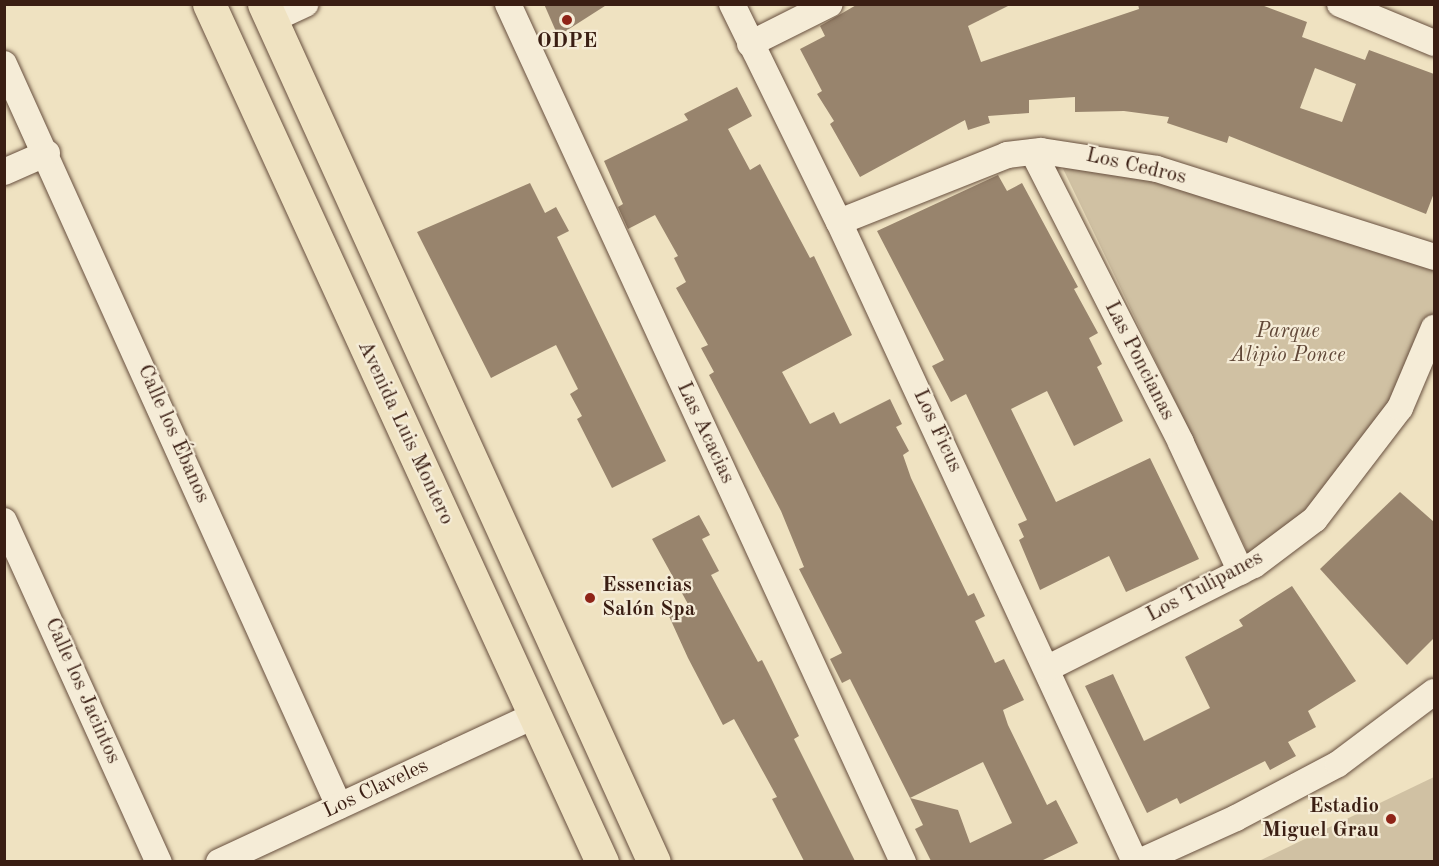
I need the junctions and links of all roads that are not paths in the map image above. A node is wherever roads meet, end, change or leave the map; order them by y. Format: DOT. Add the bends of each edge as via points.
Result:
graph roads {
  1 [pos="209,4"];
  2 [pos="306,4"];
  3 [pos="508,4"];
  4 [pos="732,4"];
  5 [pos="830,4"];
  6 [pos="1340,4"];
  7 [pos="267,12"];
  8 [pos="1434,43"];
  9 [pos="750,44"];
  10 [pos="4,63"];
  11 [pos="1033,152"];
  12 [pos="47,153"];
  13 [pos="4,172"];
  14 [pos="839,222"];
  15 [pos="1434,257"];
  16 [pos="1434,328"];
  17 [pos="4,521"];
  18 [pos="1241,572"];
  19 [pos="1048,668"];
  20 [pos="1434,692"];
  21 [pos="534,716"];
  22 [pos="339,806"];
  23 [pos="159,861"];
  24 [pos="219,861"];
  25 [pos="602,861"];
  26 [pos="654,861"];
  27 [pos="903,861"];
  28 [pos="1137,861"];
  1 -- 21 [label="main road, Avenida Luis Montero"];
  2 -- 7 [label="street"];
  3 -- 27 [label="street, Las Acacias"];
  4 -- 9 [label="street, Los Ficus"];
  5 -- 9 [label="street"];
  6 -- 8 [label="street"];
  7 -- 26 [label="main road"];
  9 -- 14 [label="street, Los Ficus"];
  10 -- 12 [label="street, Calle los Ébanos"];
  11 -- 14 [label="street, Los Cedros" via="1007,155"];
  11 -- 15 [label="street, Los Cedros" via="1090,155 1157,169"];
  11 -- 18 [label="street, Las Poncianas" via="1181,443"];
  12 -- 13 [label="street"];
  12 -- 22 [label="street, Calle los Ébanos"];
  14 -- 19 [label="street, Los Ficus"];
  16 -- 18 [label="street, Los Tulipanes" via="1400,408 1361,464 1315,519"];
  17 -- 23 [label="street, Calle los Jacintos"];
  18 -- 19 [label="street, Los Tulipanes"];
  19 -- 28 [label="street, Los Ficus"];
  20 -- 28 [label="street" via="1338,764 1236,818"];
  21 -- 22 [label="street, Los Claveles"];
  21 -- 25 [label="main road, Avenida Luis Montero"];
  22 -- 24 [label="street, Los Claveles"];
}
